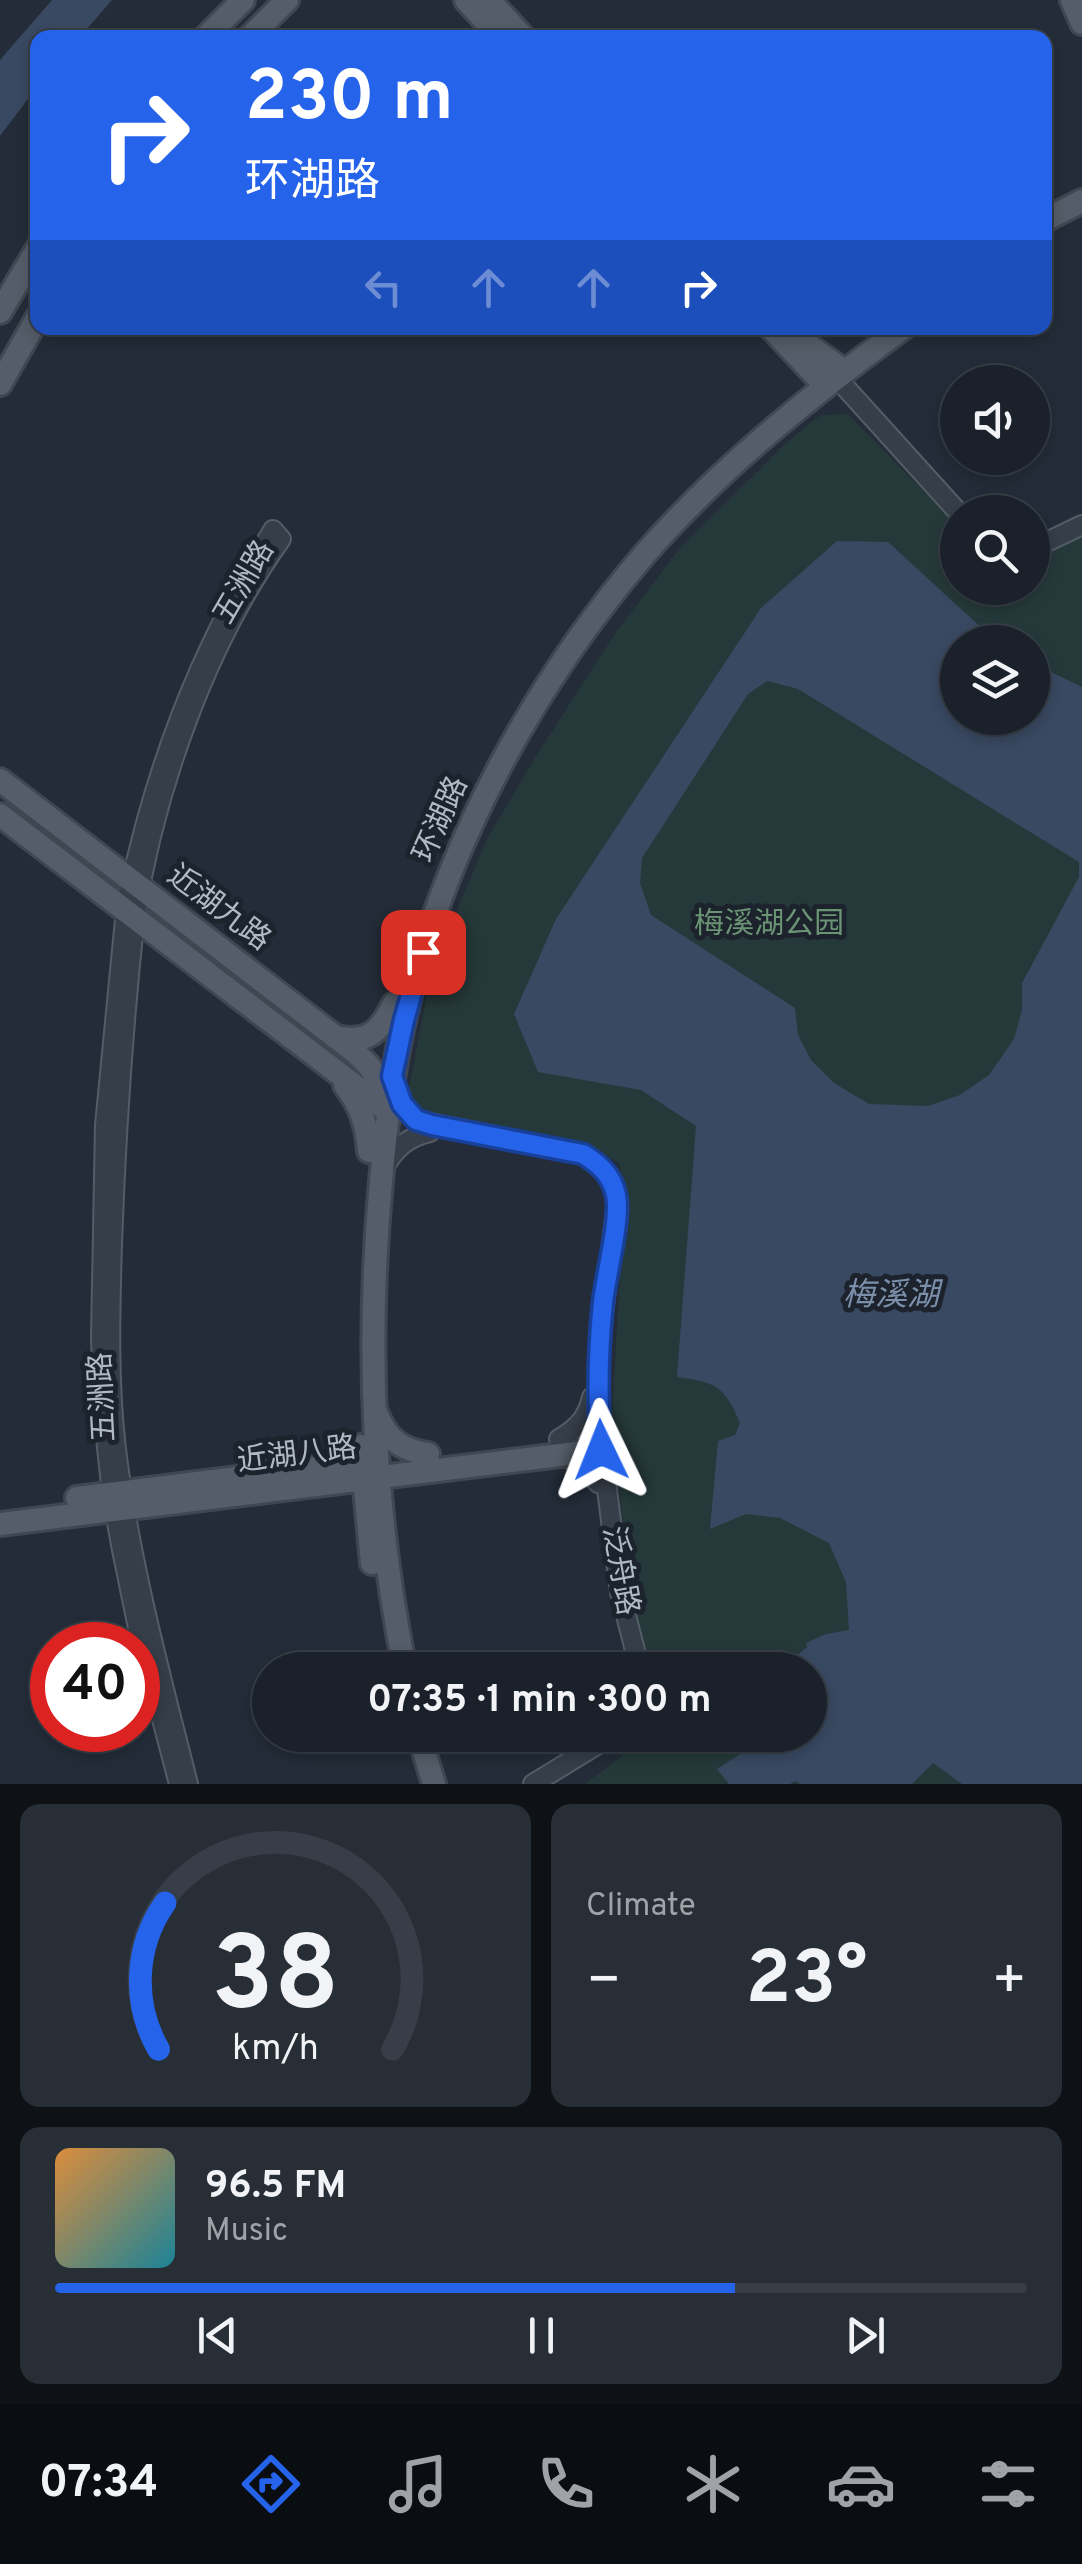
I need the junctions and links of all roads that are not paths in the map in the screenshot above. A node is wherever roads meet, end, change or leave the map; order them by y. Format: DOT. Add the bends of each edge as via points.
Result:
graph roads {
  1 [pos="242,0"];
  2 [pos="287,0"];
  3 [pos="466,0"];
  4 [pos="490,0"];
  5 [pos="1072,0"];
  6 [pos="1082,23"];
  7 [pos="213,30"];
  8 [pos="256,30"];
  9 [pos="494,30"];
  10 [pos="517,30"];
  11 [pos="1082,201"];
  12 [pos="1052,216"];
  13 [pos="1082,218"];
  14 [pos="1052,233"];
  15 [pos="30,261"];
  16 [pos="0,312"];
  17 [pos="30,331"];
  18 [pos="781,335"];
  19 [pos="798,335"];
  20 [pos="872,335"];
  21 [pos="892,335"];
  22 [pos="832,372"];
  23 [pos="0,384"];
  24 [pos="943,495"];
  25 [pos="1082,525"];
  26 [pos="1050,540"];
  27 [pos="0,780"];
  28 [pos="0,815"];
  29 [pos="148,818"];
  30 [pos="148,852"];
  31 [pos="96,853"];
  32 [pos="90,882"];
  33 [pos="135,883"];
  34 [pos="130,913"];
  35 [pos="180,918"];
  36 [pos="167,941"];
  37 [pos="126,950"];
  38 [pos="394,1004"];
  39 [pos="336,1037"];
  40 [pos="323,1060"];
  41 [pos="385,1092"];
  42 [pos="423,1126"];
  43 [pos="369,1151"];
  44 [pos="382,1173"];
  45 [pos="592,1397"];
  46 [pos="368,1411"];
  47 [pos="597,1443"];
  48 [pos="560,1447"];
  49 [pos="111,1449"];
  50 [pos="424,1462"];
  51 [pos="370,1469"];
  52 [pos="322,1475"];
  53 [pos="598,1483"];
  54 [pos="162,1496"];
  55 [pos="119,1501"];
  56 [pos="76,1506"];
  57 [pos="0,1508"];
  58 [pos="375,1520"];
  59 [pos="0,1524"];
  60 [pos="126,1544"];
  61 [pos="387,1652"];
  62 [pos="401,1652"];
  63 [pos="631,1652"];
  64 [pos="632,1652"];
  65 [pos="414,1752"];
  66 [pos="423,1752"];
  67 [pos="570,1752"];
  68 [pos="585,1752"];
  69 [pos="430,1780"];
  70 [pos="180,1784"];
  71 [pos="188,1784"];
  72 [pos="518,1784"];
  73 [pos="533,1784"];
  1 -- 7 [label="main road"];
  2 -- 8 [label="main road"];
  3 -- 9 [label="main road"];
  4 -- 10 [label="main road"];
  5 -- 6 [label="main road"];
  11 -- 12 [label="main road"];
  13 -- 14 [label="main road"];
  15 -- 16 [label="main road"];
  17 -- 23 [label="main road"];
  18 -- 22 [label="main road"];
  19 -- 22 [label="main road"];
  20 -- 22 [label="main road, 环湖路"];
  21 -- 22 [label="main road, 环湖路"];
  22 -- 24 [label="street"];
  22 -- 38 [label="main road, 环湖路" via="750,430 672,504 546,660 480,773 443,854"];
  22 -- 41 [label="main road, 环湖路" via="658,541 545,688 456,859"];
  25 -- 26 [label="street"];
  27 -- 31 [label="main road, 近湖九路"];
  28 -- 32 [label="main road, 近湖九路"];
  29 -- 30 [label="street, 五洲路" via="207,650 273,530 281,539 210,665"];
  29 -- 31 [label="street" via="120,854"];
  29 -- 33 [label="street, 五洲路"];
  30 -- 33 [label="street, 五洲路"];
  30 -- 35 [label="street" via="155,882"];
  31 -- 33 [label="main road, 近湖九路"];
  32 -- 34 [label="main road, 近湖九路"];
  32 -- 37 [label="street" via="113,914"];
  33 -- 34 [label="street, 五洲路"];
  33 -- 35 [label="main road, 近湖九路"];
  34 -- 36 [label="main road, 近湖九路"];
  34 -- 37 [label="street, 五洲路"];
  35 -- 39 [label="main road, 近湖九路"];
  36 -- 37 [label="street" via="148,935"];
  36 -- 40 [label="main road, 近湖九路"];
  37 -- 49 [label="street, 五洲路" via="111,1277"];
  38 -- 39 [label="main road" via="385,1022 363,1039"];
  38 -- 41 [label="main road, 环湖路"];
  39 -- 41 [label="main road, 近湖九路"];
  40 -- 41 [label="main road, 近湖九路"];
  40 -- 43 [label="main road" via="363,1114"];
  41 -- 42 [label="street"];
  41 -- 42 [label="street, 泛舟路" via="408,1125"];
  41 -- 43 [label="main road, 环湖路"];
  41 -- 44 [label="main road, 环湖路"];
  42 -- 44 [label="street"];
  42 -- 45 [label="street, 泛舟路" via="577,1161 602,1180 608,1212"];
  42 -- 47 [label="street, 泛舟路" via="583,1154 608,1174 617,1202 600,1338"];
  43 -- 46 [label="main road, 环湖路" via="358,1290"];
  44 -- 46 [label="main road, 环湖路"];
  45 -- 47 [label="street, 泛舟路"];
  45 -- 48 [label="street" via="588,1414"];
  46 -- 50 [label="main road"];
  46 -- 51 [label="main road, 环湖路"];
  46 -- 52 [label="main road" via="353,1446"];
  47 -- 48 [label="main road, 近湖八路"];
  47 -- 53 [label="street, 泛舟路"];
  47 -- 64 [label="street, 泛舟路"];
  48 -- 50 [label="main road, 近湖八路"];
  48 -- 53 [label="street"];
  49 -- 54 [label="street" via="130,1474"];
  49 -- 55 [label="street, 五洲路"];
  49 -- 56 [label="street"];
  50 -- 51 [label="main road, 近湖八路"];
  50 -- 58 [label="main road"];
  51 -- 52 [label="main road, 近湖八路"];
  51 -- 58 [label="main road, 环湖路"];
  52 -- 54 [label="main road, 近湖八路"];
  52 -- 58 [label="main road"];
  53 -- 63 [label="street, 泛舟路" via="609,1566"];
  54 -- 55 [label="main road, 近湖八路"];
  54 -- 60 [label="street"];
  55 -- 56 [label="main road, 近湖八路"];
  55 -- 60 [label="street, 五洲路"];
  56 -- 57 [label="main road, 近湖八路"];
  56 -- 59 [label="main road, 近湖八路"];
  56 -- 60 [label="street"];
  58 -- 61 [label="main road, 环湖路" via="373,1574"];
  58 -- 62 [label="main road, 环湖路"];
  60 -- 70 [label="street, 五洲路" via="138,1628"];
  60 -- 71 [label="street, 五洲路"];
  65 -- 69 [label="main road"];
  66 -- 69 [label="main road"];
  67 -- 72 [label="street"];
  68 -- 73 [label="street"];
}
